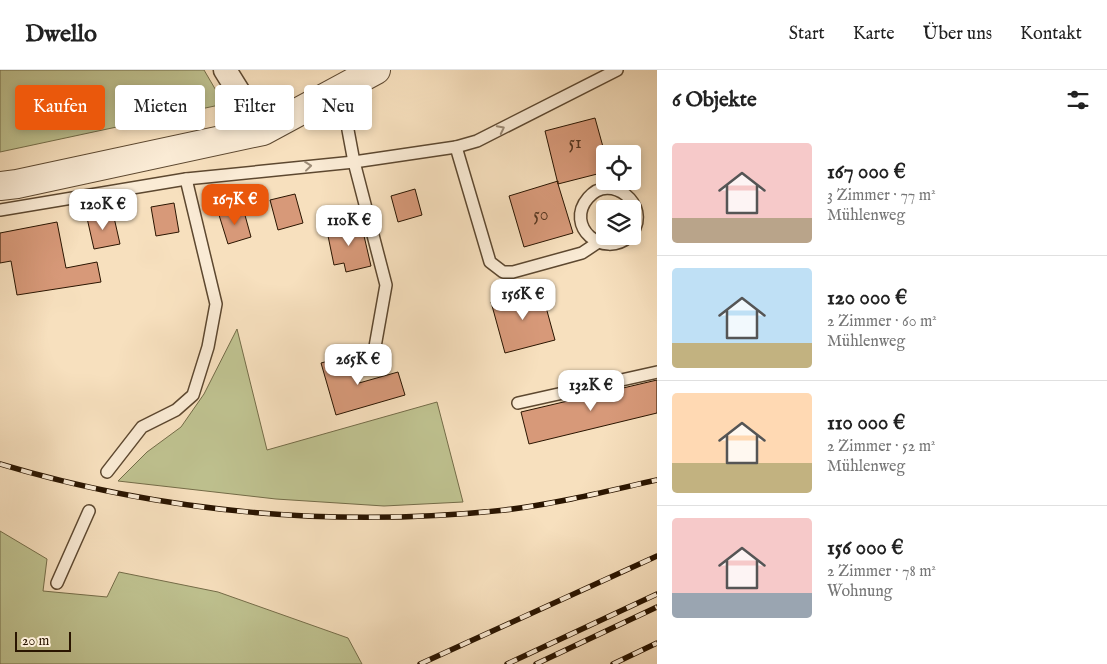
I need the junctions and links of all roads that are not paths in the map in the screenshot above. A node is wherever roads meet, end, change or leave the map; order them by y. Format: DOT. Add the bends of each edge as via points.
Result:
graph roads {
  1 [pos="225,70"];
  2 [pos="617,70"];
  3 [pos="371,72"];
  4 [pos="263,131"];
  5 [pos="456,147"];
  6 [pos="354,162"];
  7 [pos="186,179"];
  8 [pos="0,186"];
  9 [pos="632,200"];
  10 [pos="0,210"];
  11 [pos="596,242"];
  12 [pos="596,244"];
  13 [pos="373,358"];
  14 [pos="657,372"];
  15 [pos="518,403"];
  16 [pos="107,472"];
  17 [pos="89,511"];
  18 [pos="57,583"];
  1 -- 4 [label="street"];
  5 -- 2 [label="lane, one-way" via="477,141"];
  3 -- 4 [label="street"];
  3 -- 6 [label="lane" via="348,111"];
  4 -- 8 [label="street"];
  5 -- 6 [label="lane"];
  5 -- 12 [label="lane" via="490,262 504,272 582,253"];
  7 -- 6 [label="lane, one-way"];
  6 -- 13 [label="lane" via="386,285"];
  7 -- 10 [label="lane"];
  7 -- 16 [label="lane" via="216,304 208,347 193,394 176,410 142,427"];
  9 -- 11 [label="lane" via="620,190 610,188 598,190 586,200 580,216 582,227"];
  14 -- 15 [label="lane"];
  17 -- 18 [label="lane"];
}
